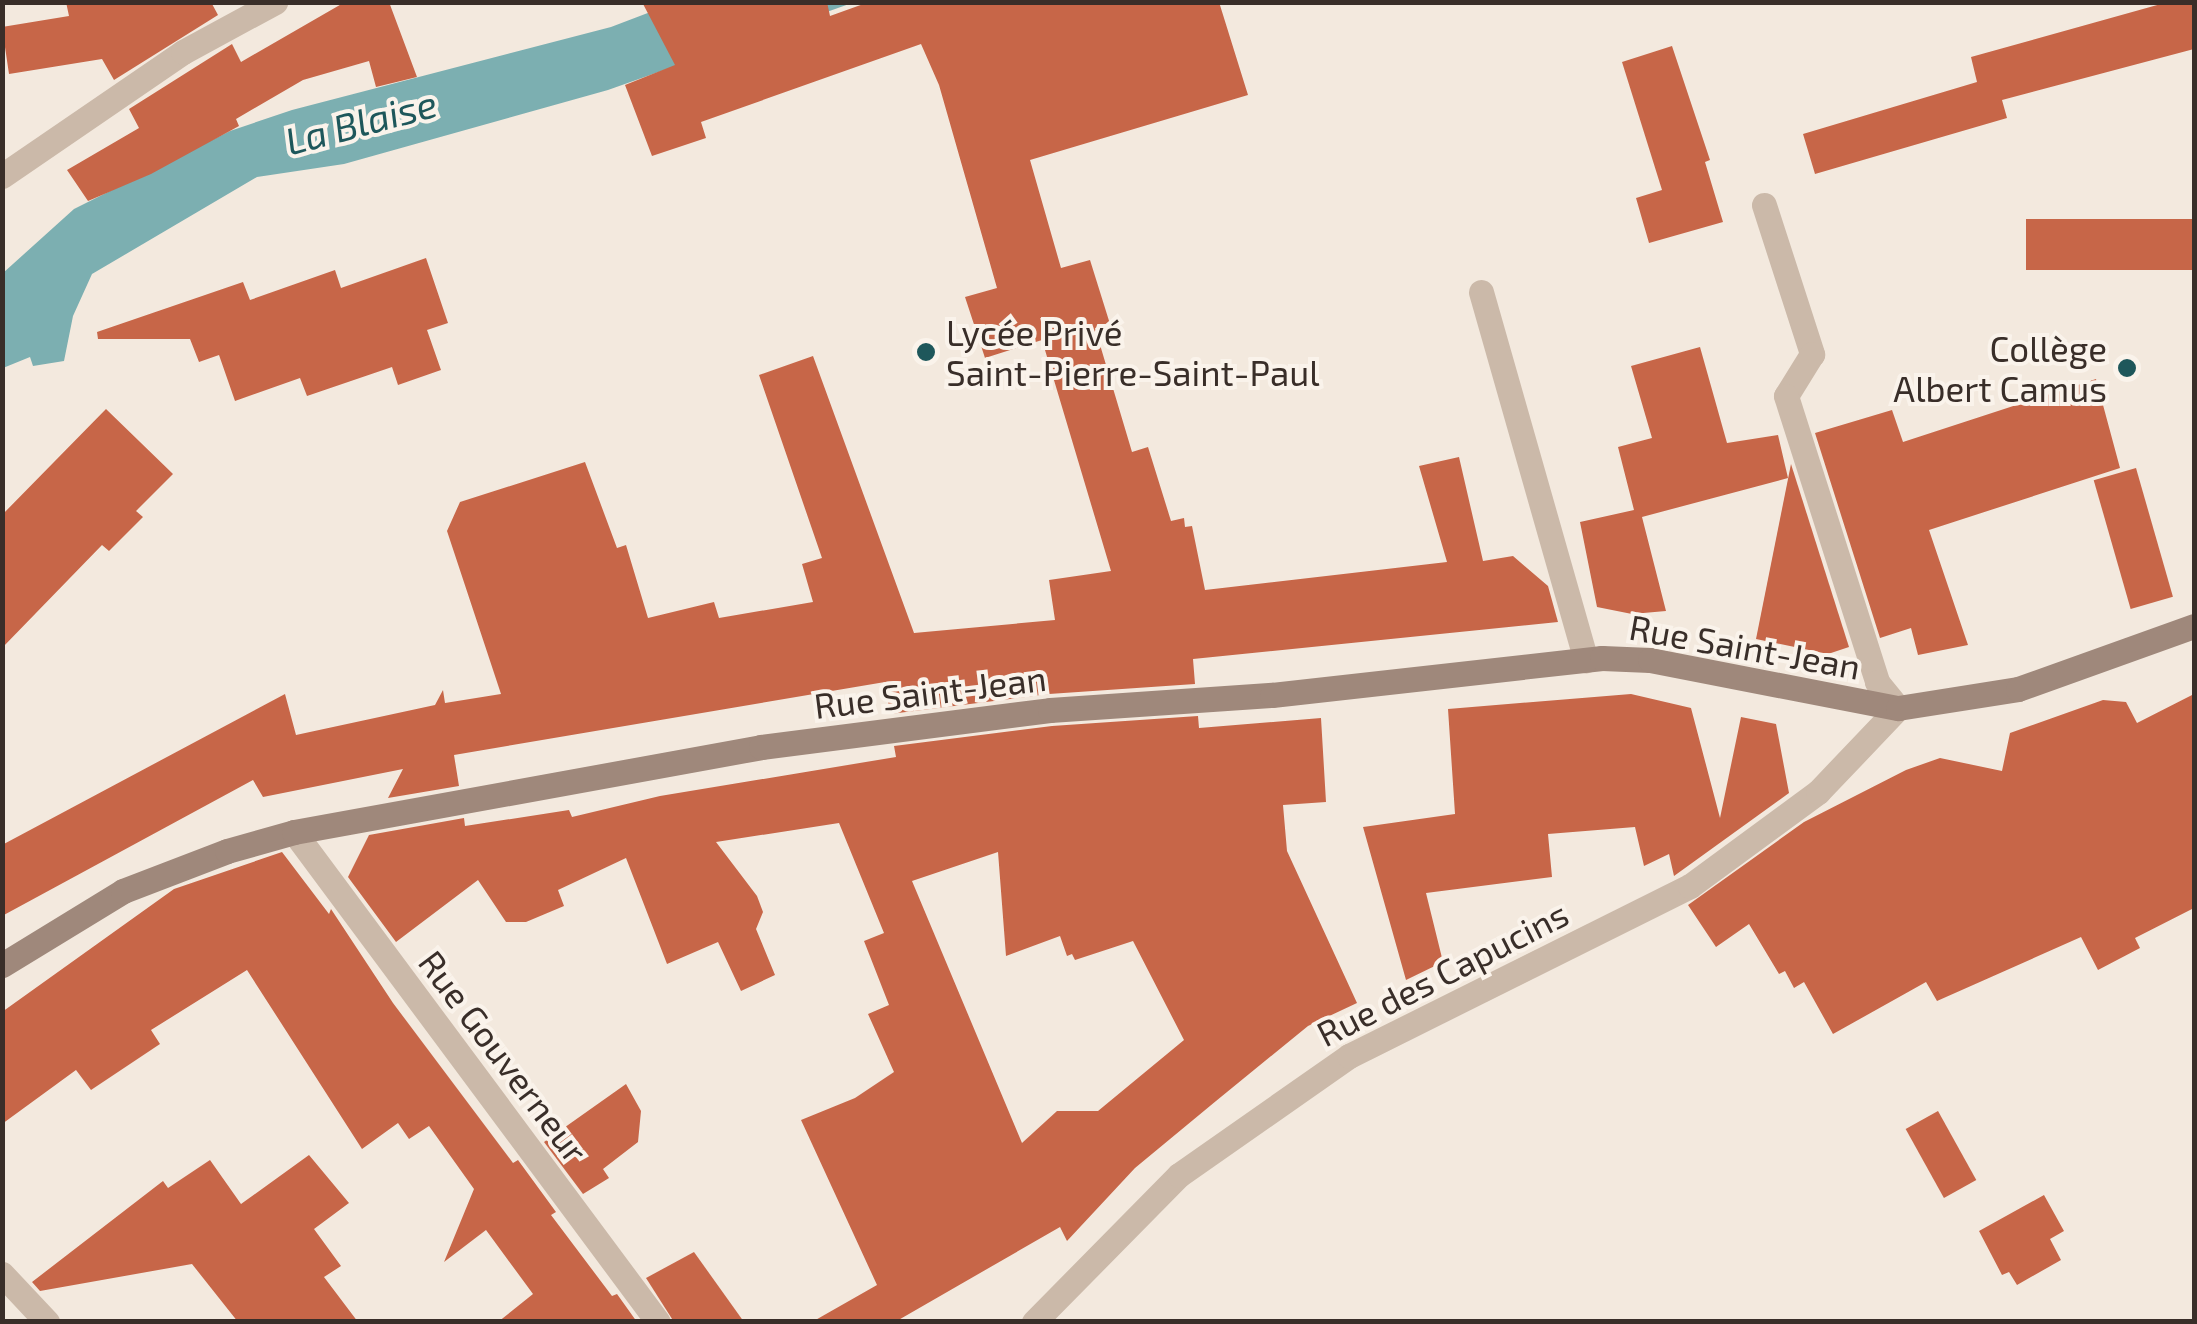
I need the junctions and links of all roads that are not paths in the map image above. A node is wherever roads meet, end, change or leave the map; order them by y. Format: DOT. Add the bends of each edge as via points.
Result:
graph roads {
  1 [pos="275,2"];
  2 [pos="2,176"];
  3 [pos="1764,204"];
  4 [pos="1481,292"];
  5 [pos="2194,626"];
  6 [pos="1586,660"];
  7 [pos="1898,708"];
  8 [pos="294,832"];
  9 [pos="2,965"];
  10 [pos="2,1274"];
  11 [pos="1043,1317"];
  12 [pos="47,1322"];
  13 [pos="658,1322"];
  1 -- 2 [label="street" via="182,52"];
  3 -- 7 [label="street" via="1812,354 1786,396 1877,682"];
  4 -- 6 [label="street"];
  5 -- 7 [label="main road, Rue Saint-Jean" via="2018,689"];
  6 -- 7 [label="main road, Rue Saint-Jean" via="1650,660"];
  6 -- 8 [label="main road, Rue Saint-Jean" via="1050,710 761,747"];
  7 -- 11 [label="street, Rue des Capucins" via="1818,792 1690,886 1349,1056 1178,1175"];
  8 -- 9 [label="main road, Rue Saint-Jean" via="123,892"];
  8 -- 13 [label="street, Rue Gouverneur"];
  10 -- 12 [label="street"];
}
